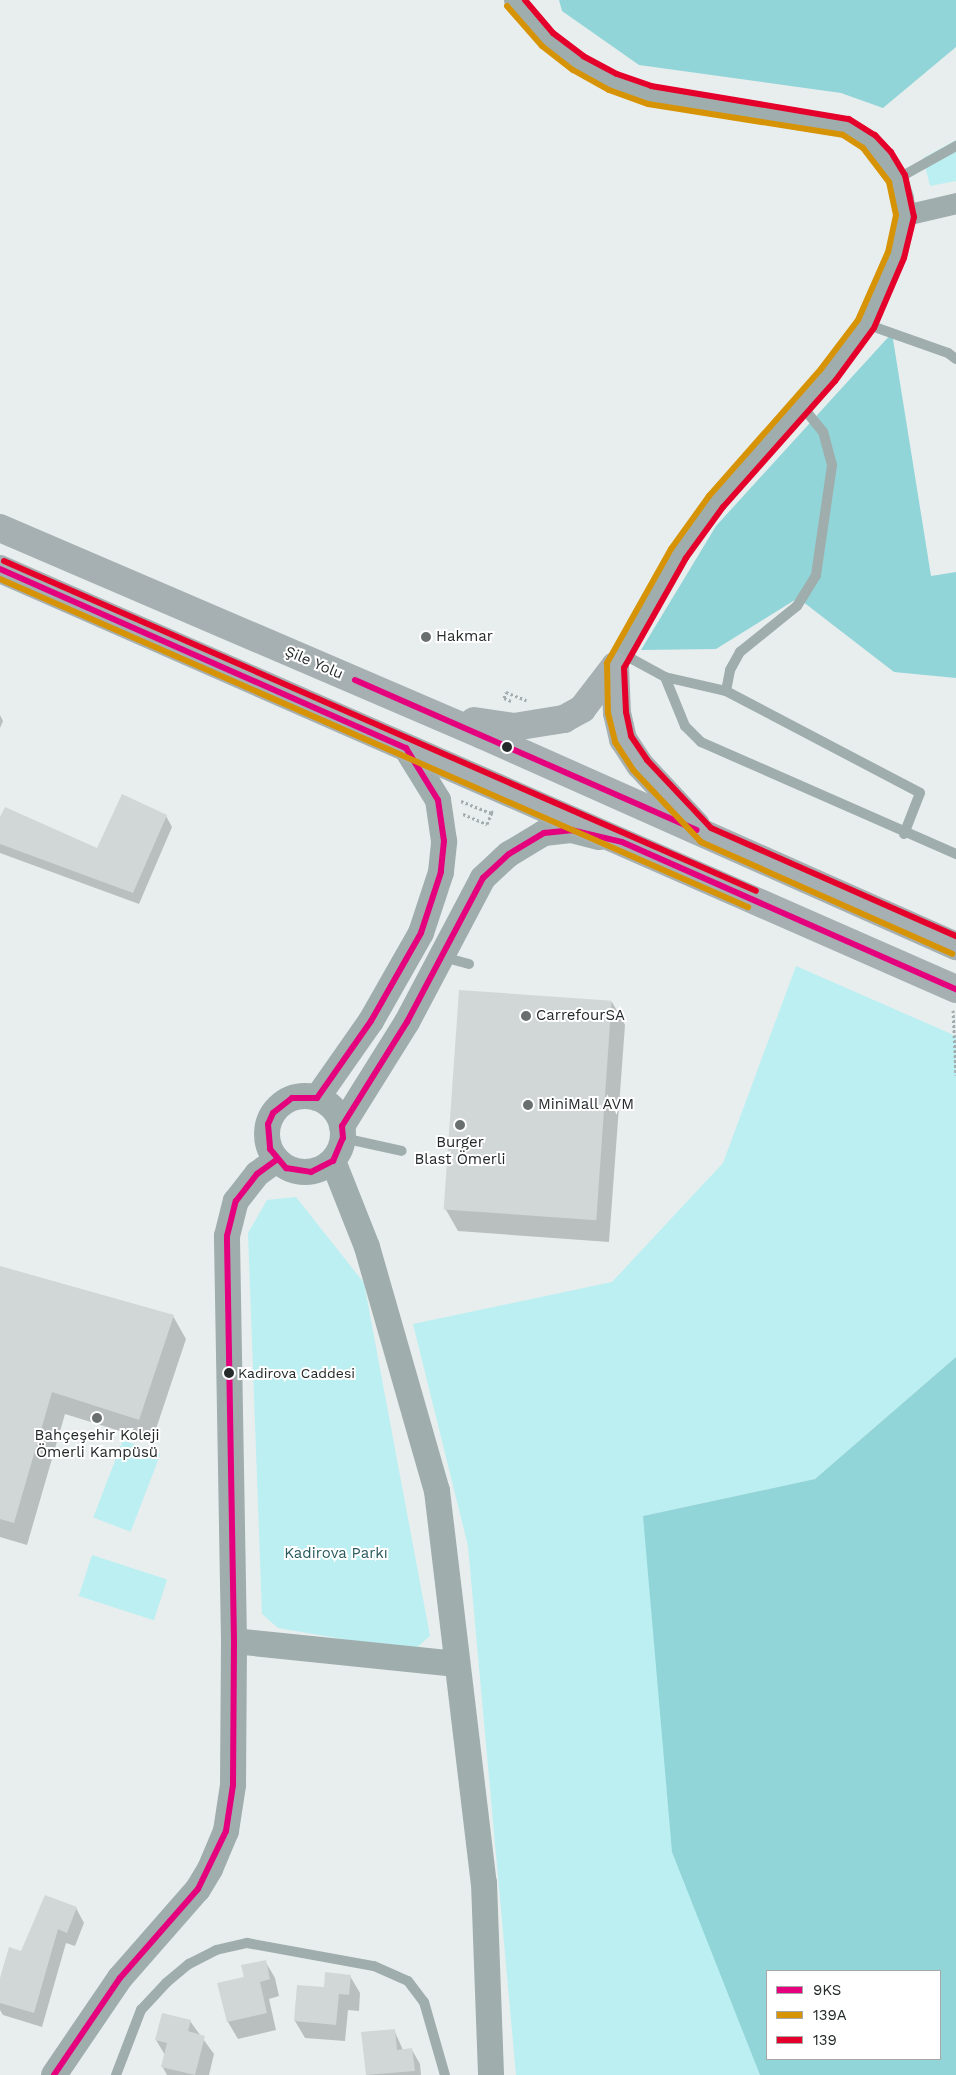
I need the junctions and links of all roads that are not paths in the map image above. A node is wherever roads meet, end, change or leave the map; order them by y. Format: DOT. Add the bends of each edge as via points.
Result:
graph roads {
  1 [pos="514,0"];
  2 [pos="956,146"];
  3 [pos="897,179"];
  4 [pos="956,203"];
  5 [pos="905,215"];
  6 [pos="866,324"];
  7 [pos="956,359"];
  8 [pos="802,406"];
  9 [pos="0,528"];
  10 [pos="0,569"];
  11 [pos="618,659"];
  12 [pos="664,677"];
  13 [pos="726,691"];
  14 [pos="438,716"];
  15 [pos="406,748"];
  16 [pos="904,834"];
  17 [pos="706,835"];
  18 [pos="622,842"];
  19 [pos="956,854"];
  20 [pos="956,946"];
  21 [pos="440,956"];
  22 [pos="469,964"];
  23 [pos="954,988"];
  24 [pos="317,1098"];
  25 [pos="339,1141"];
  26 [pos="402,1151"];
  27 [pos="276,1160"];
  28 [pos="234,1641"];
  29 [pos="457,1664"];
  30 [pos="54,2075"];
  31 [pos="116,2075"];
  32 [pos="446,2075"];
  33 [pos="491,2075"];
  1 -- 3 [label="street" via="547,38 578,63 613,82 649,96 846,127 869,141 884,156"];
  2 -- 3 [label="lane"];
  3 -- 5 [label="street"];
  4 -- 5 [label="street"];
  5 -- 6 [label="street" via="896,255"];
  6 -- 7 [label="lane" via="948,353"];
  6 -- 8 [label="street"];
  8 -- 11 [label="street" via="716,502 679,554"];
  8 -- 13 [label="lane" via="823,432 832,466 816,575 797,606 740,652 730,670"];
  9 -- 14 [label="highway, Şile Yolu"];
  10 -- 15 [label="highway"];
  11 -- 12 [label="lane"];
  11 -- 14 [label="highway" via="582,709 564,719 514,727"];
  11 -- 17 [label="highway" via="618,714 624,739 640,765"];
  12 -- 13 [label="lane"];
  12 -- 16 [label="lane" via="684,726 701,742"];
  13 -- 16 [label="lane" via="920,793"];
  14 -- 17 [label="highway, Şile Yolu"];
  15 -- 18 [label="highway"];
  15 -- 24 [label="street" via="438,800 444,841 438,882 421,933 371,1021"];
  16 -- 19 [label="lane"];
  17 -- 20 [label="highway, Şile Yolu"];
  18 -- 21 [label="street" via="572,830 544,833 509,854 483,878"];
  18 -- 23 [label="highway"];
  21 -- 22 [label="lane"];
  21 -- 25 [label="street"];
  24 -- 25 [label="street" via="329,1104"];
  24 -- 27 [label="street" via="292,1098 272,1113 267,1137"];
  25 -- 26 [label="lane"];
  25 -- 27 [label="street" via="317,1170 298,1172"];
  25 -- 29 [label="street" via="437,1490"];
  27 -- 28 [label="street" via="257,1174 236,1200 227,1236"];
  28 -- 29 [label="street"];
  28 -- 30 [label="street" via="233,1784 220,1847 198,1889 120,1978"];
  29 -- 33 [label="street" via="484,1883"];
  31 -- 32 [label="lane" via="141,2010 166,1983 189,1964 216,1950 248,1943 374,1966 408,1981 424,2002"];
}
